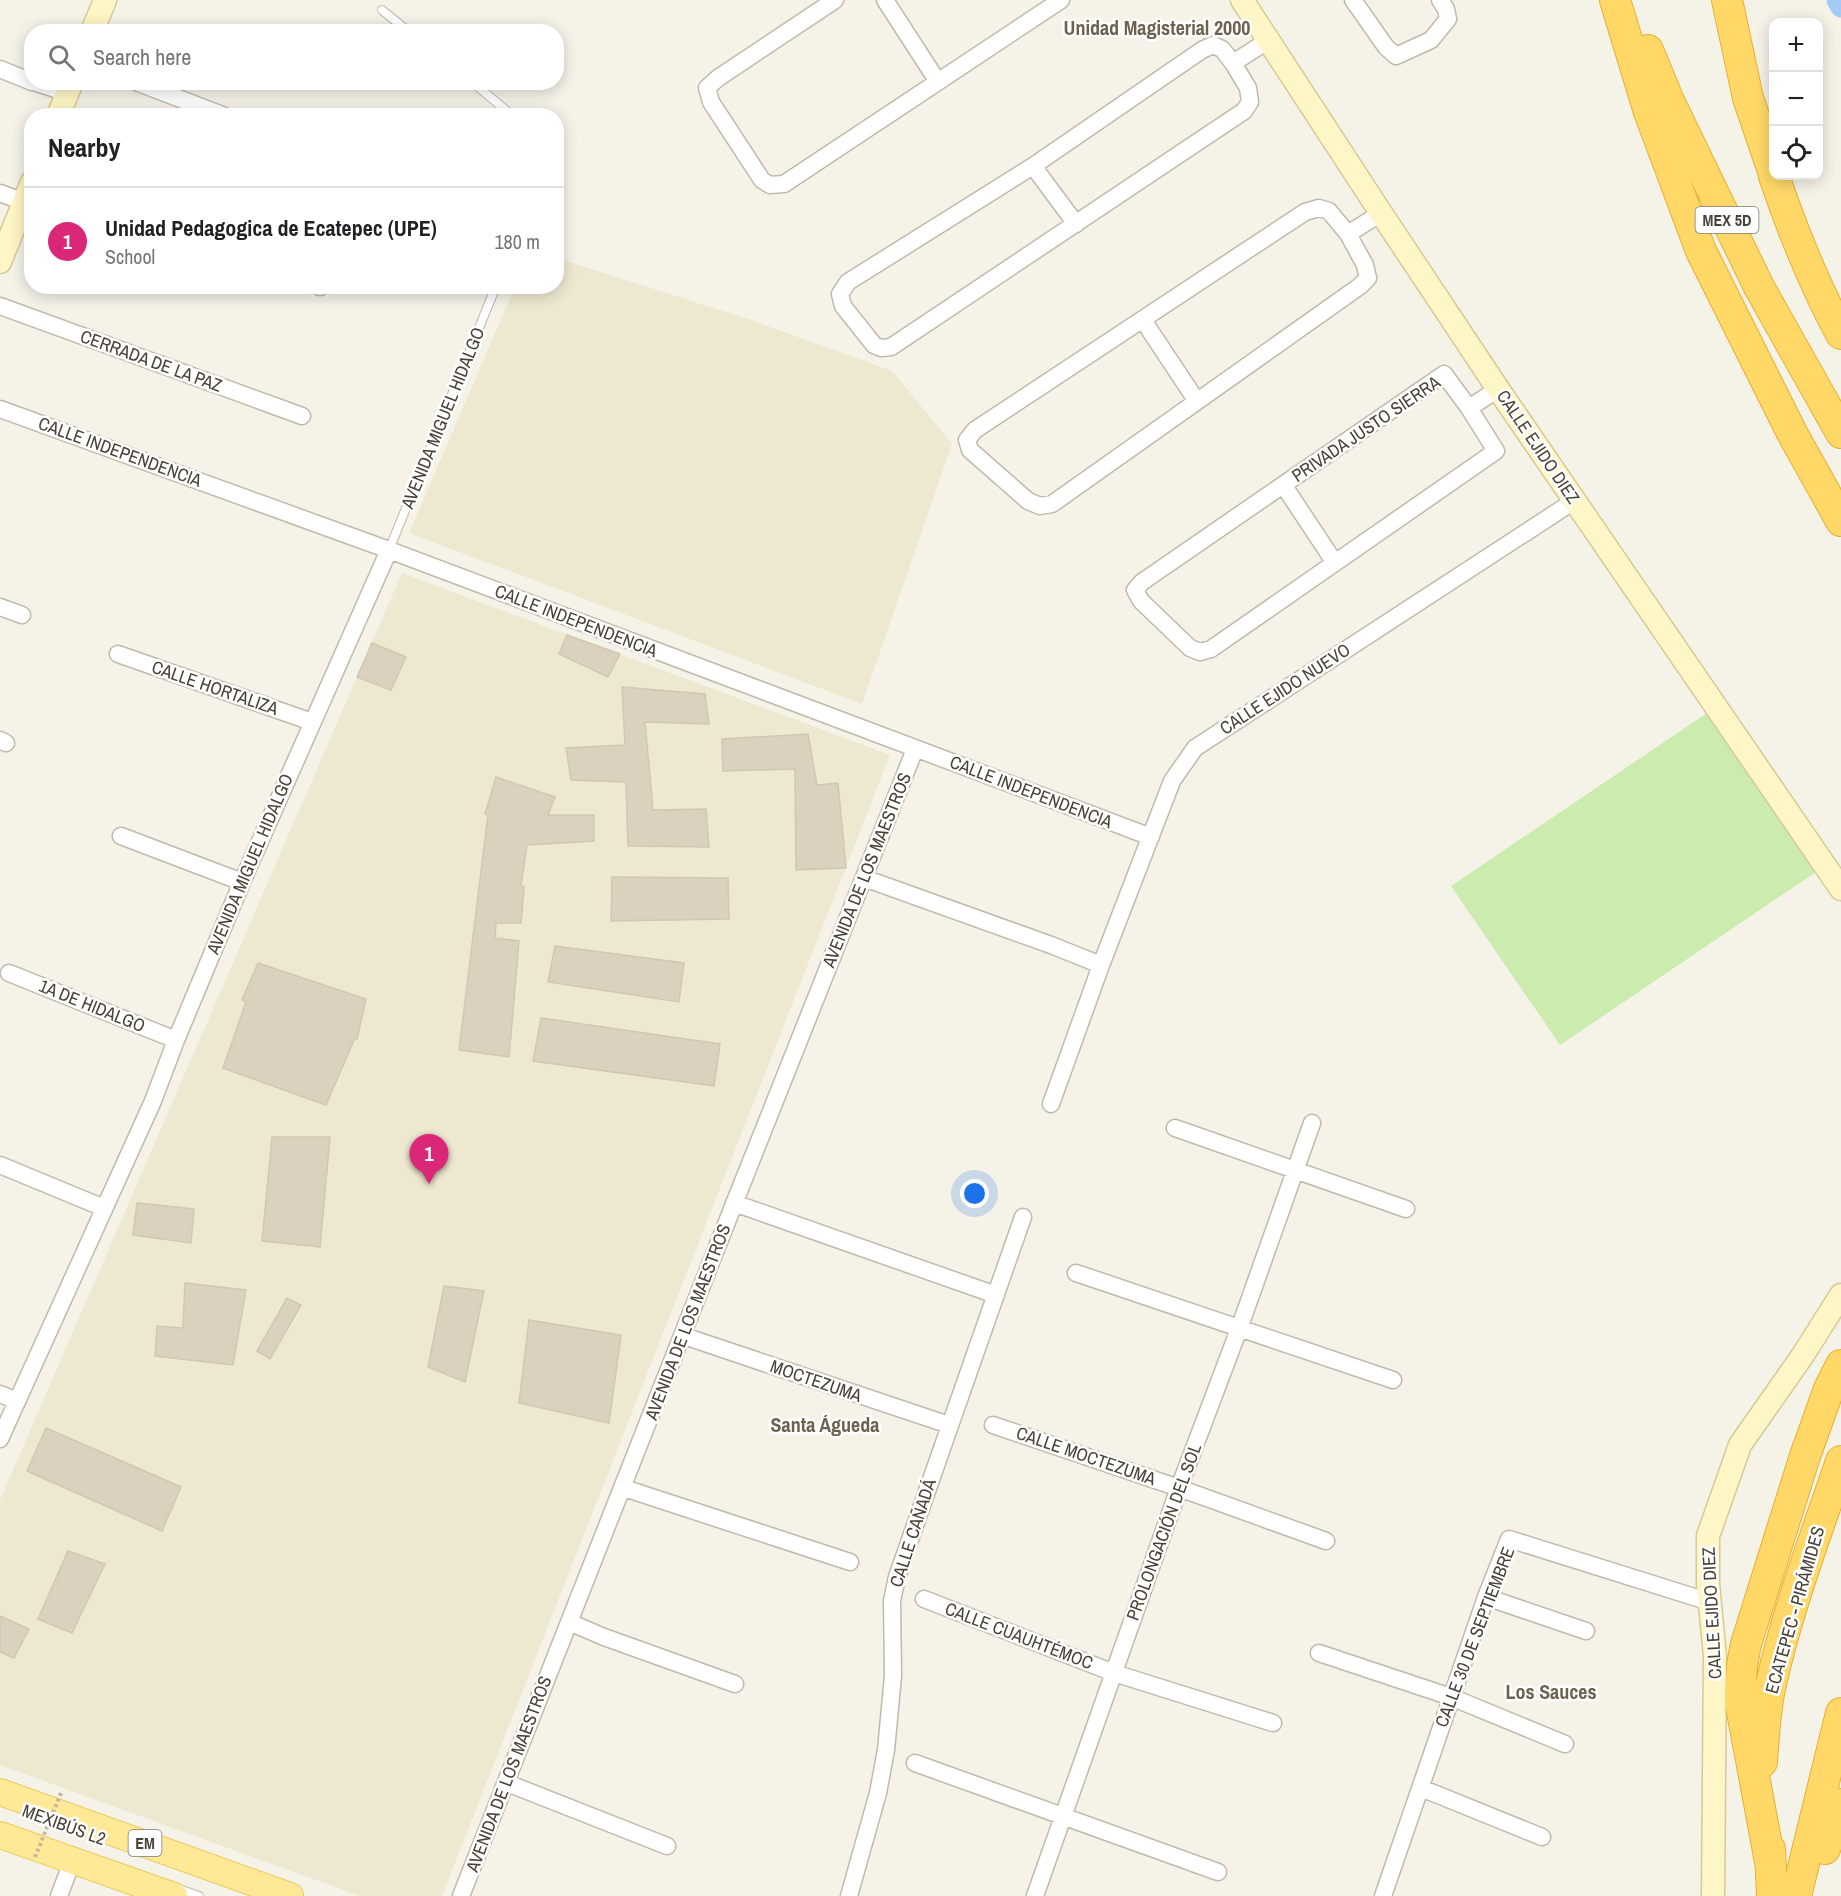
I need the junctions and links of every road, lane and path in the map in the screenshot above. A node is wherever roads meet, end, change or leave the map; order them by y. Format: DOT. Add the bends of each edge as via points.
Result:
graph roads {
  1 [pos="105,0"];
  2 [pos="835,0"];
  3 [pos="885,0"];
  4 [pos="1061,0"];
  5 [pos="1242,0"];
  6 [pos="1353,0"];
  7 [pos="1440,0"];
  8 [pos="1615,0"];
  9 [pos="1627,0"];
  10 [pos="1727,0"];
  11 [pos="382,10"];
  12 [pos="95,24"];
  13 [pos="399,24"];
  14 [pos="1269,40"];
  15 [pos="1233,63"];
  16 [pos="0,69"];
  17 [pos="24,78"];
  18 [pos="938,82"];
  19 [pos="69,90"];
  20 [pos="157,90"];
  21 [pos="482,90"];
  22 [pos="61,108"];
  23 [pos="204,108"];
  24 [pos="503,108"];
  25 [pos="1769,160"];
  26 [pos="1033,166"];
  27 [pos="1776,180"];
  28 [pos="24,192"];
  29 [pos="0,193"];
  30 [pos="24,202"];
  31 [pos="1381,213"];
  32 [pos="1076,224"];
  33 [pos="1348,234"];
  34 [pos="0,262"];
  35 [pos="493,294"];
  36 [pos="0,306"];
  37 [pos="1143,320"];
  38 [pos="1841,334"];
  39 [pos="1498,389"];
  40 [pos="1196,400"];
  41 [pos="1469,408"];
  42 [pos="0,409"];
  43 [pos="302,416"];
  44 [pos="1841,433"];
  45 [pos="1284,486"];
  46 [pos="1574,501"];
  47 [pos="1841,521"];
  48 [pos="389,550"];
  49 [pos="1335,563"];
  50 [pos="0,607"];
  51 [pos="22,615"];
  52 [pos="118,654"];
  53 [pos="312,722"];
  54 [pos="915,749"];
  55 [pos="122,836"];
  56 [pos="1151,837"];
  57 [pos="864,878"];
  58 [pos="242,882"];
  59 [pos="1841,890"];
  60 [pos="1101,965"];
  61 [pos="9,973"];
  62 [pos="176,1040"];
  63 [pos="1051,1104"];
  64 [pos="1312,1123"];
  65 [pos="1175,1128"];
  66 [pos="0,1165"];
  67 [pos="1296,1169"];
  68 [pos="734,1203"];
  69 [pos="104,1208"];
  70 [pos="1406,1209"];
  71 [pos="1023,1217"];
  72 [pos="1076,1273"];
  73 [pos="996,1295"];
  74 [pos="1841,1295"];
  75 [pos="1239,1329"];
  76 [pos="684,1336"];
  77 [pos="1841,1365"];
  78 [pos="1393,1380"];
  79 [pos="0,1394"];
  80 [pos="17,1401"];
  81 [pos="1841,1417"];
  82 [pos="949,1425"];
  83 [pos="993,1425"];
  84 [pos="0,1439"];
  85 [pos="1841,1461"];
  86 [pos="624,1488"];
  87 [pos="1179,1488"];
  88 [pos="1326,1541"];
  89 [pos="850,1562"];
  90 [pos="1486,1597"];
  91 [pos="924,1599"];
  92 [pos="1710,1602"];
  93 [pos="569,1622"];
  94 [pos="1586,1631"];
  95 [pos="1319,1653"];
  96 [pos="1114,1673"];
  97 [pos="735,1684"];
  98 [pos="1451,1696"];
  99 [pos="1841,1713"];
  100 [pos="1273,1723"];
  101 [pos="1565,1744"];
  102 [pos="1762,1761"];
  103 [pos="915,1763"];
  104 [pos="507,1783"];
  105 [pos="1421,1788"];
  106 [pos="0,1792"];
  107 [pos="61,1793"];
  108 [pos="0,1802"];
  109 [pos="1841,1804"];
  110 [pos="1064,1816"];
  111 [pos="0,1826"];
  112 [pos="0,1835"];
  113 [pos="1542,1837"];
  114 [pos="667,1846"];
  115 [pos="35,1857"];
  116 [pos="73,1859"];
  117 [pos="1218,1872"];
  118 [pos="1772,1882"];
  119 [pos="59,1896"];
  120 [pos="174,1896"];
  121 [pos="198,1896"];
  122 [pos="264,1896"];
  123 [pos="290,1896"];
  124 [pos="461,1896"];
  125 [pos="849,1896"];
  126 [pos="1035,1896"];
  127 [pos="1383,1896"];
  128 [pos="1713,1896"];
  129 [pos="1796,1896"];
  130 [pos="1808,1896"];
  1 -- 12 [label="main road"];
  2 -- 18 [label="street" via="707,88 711,102 762,180 770,185 784,184"];
  3 -- 18 [label="street"];
  4 -- 18 [label="street"];
  5 -- 14 [label="main road, CALLE EJIDO DIEZ"];
  6 -- 7 [label="street" via="1396,56 1431,40 1448,19"];
  8 -- 47 [label="highway" via="1649,112 1701,251"];
  9 -- 44 [label="highway, MEX 5D" via="1669,101 1759,287"];
  10 -- 25 [label="highway, MEX 5D" via="1748,98"];
  11 -- 13 [label="lane"];
  14 -- 15 [label="street"];
  14 -- 31 [label="main road, CALLE EJIDO DIEZ"];
  15 -- 26 [label="street" via="1222,49 1213,45 1202,50"];
  15 -- 32 [label="street" via="1248,88 1250,102 1244,111"];
  16 -- 17 [label="street"];
  19 -- 22 [label="main road"];
  20 -- 23 [label="street"];
  21 -- 24 [label="lane"];
  26 -- 32 [label="street"];
  26 -- 32 [label="street" via="848,282 840,294 843,306 874,345 891,347"];
  27 -- 38 [label="highway, MEX 5D"];
  28 -- 29 [label="street"];
  30 -- 34 [label="main road"];
  31 -- 33 [label="street"];
  31 -- 39 [label="main road, CALLE EJIDO DIEZ"];
  33 -- 37 [label="street" via="1329,211 1319,208 1305,212"];
  33 -- 40 [label="street" via="1368,278"];
  35 -- 48 [label="lane, AVENIDA MIGUEL HIDALGO"];
  36 -- 43 [label="street, CERRADA DE LA PAZ"];
  37 -- 40 [label="street"];
  37 -- 40 [label="street" via="975,430 968,440 970,450 1028,501 1040,506 1052,504"];
  39 -- 41 [label="street"];
  39 -- 46 [label="main road, CALLE EJIDO DIEZ"];
  41 -- 45 [label="street, PRIVADA JUSTO SIERRA" via="1444,374"];
  41 -- 49 [label="street, PRIVADA JUSTO SIERRA" via="1496,451"];
  42 -- 48 [label="street, CALLE INDEPENDENCIA"];
  45 -- 49 [label="street, PRIVADA JUSTO SIERRA"];
  45 -- 49 [label="street, PRIVADA JUSTO SIERRA" via="1142,582 1135,590 1141,601 1190,648 1200,652 1211,649"];
  46 -- 56 [label="street, CALLE EJIDO NUEVO" via="1196,748 1172,781"];
  46 -- 59 [label="main road, CALLE EJIDO DIEZ"];
  48 -- 53 [label="street, AVENIDA MIGUEL HIDALGO"];
  48 -- 54 [label="street, CALLE INDEPENDENCIA"];
  50 -- 51 [label="street"];
  52 -- 53 [label="street, CALLE HORTALIZA"];
  53 -- 58 [label="street, AVENIDA MIGUEL HIDALGO"];
  54 -- 56 [label="street, CALLE INDEPENDENCIA"];
  54 -- 57 [label="street, AVENIDA DE LOS MAESTROS"];
  55 -- 58 [label="street"];
  56 -- 60 [label="street, CALLE EJIDO NUEVO"];
  57 -- 60 [label="street"];
  57 -- 68 [label="street, AVENIDA DE LOS MAESTROS"];
  58 -- 62 [label="street, AVENIDA MIGUEL HIDALGO"];
  60 -- 63 [label="street, CALLE EJIDO NUEVO"];
  61 -- 62 [label="street, 1A DE HIDALGO"];
  62 -- 69 [label="street, AVENIDA MIGUEL HIDALGO"];
  64 -- 67 [label="street, PROLONGACIÓN DEL SOL"];
  65 -- 67 [label="street"];
  66 -- 69 [label="street"];
  67 -- 70 [label="street"];
  67 -- 75 [label="street, PROLONGACIÓN DEL SOL"];
  68 -- 73 [label="street"];
  68 -- 76 [label="street, AVENIDA DE LOS MAESTROS"];
  69 -- 80 [label="street, AVENIDA MIGUEL HIDALGO"];
  71 -- 73 [label="street, CALLE CAÑADÁ"];
  72 -- 75 [label="street"];
  73 -- 82 [label="street, CALLE CAÑADÁ"];
  74 -- 92 [label="main road, CALLE EJIDO DIEZ" via="1740,1445 1708,1536"];
  75 -- 78 [label="street"];
  75 -- 87 [label="street, PROLONGACIÓN DEL SOL"];
  76 -- 82 [label="street, MOCTEZUMA"];
  76 -- 86 [label="street, AVENIDA DE LOS MAESTROS"];
  77 -- 118 [label="highway" via="1805,1456 1742,1665 1740,1701"];
  79 -- 80 [label="street"];
  80 -- 84 [label="street, AVENIDA MIGUEL HIDALGO"];
  81 -- 102 [label="highway" via="1790,1561 1754,1680 1753,1703"];
  82 -- 125 [label="street, CALLE CAÑADÁ" via="897,1577 892,1601 893,1676 886,1750 879,1793"];
  83 -- 87 [label="street, CALLE MOCTEZUMA"];
  85 -- 102 [label="highway, ECATEPEC - PIRÁMIDES" via="1776,1665"];
  86 -- 89 [label="street"];
  86 -- 93 [label="street, AVENIDA DE LOS MAESTROS"];
  87 -- 88 [label="street, CALLE MOCTEZUMA"];
  87 -- 96 [label="street, PROLONGACIÓN DEL SOL"];
  90 -- 92 [label="street, CALLE 30 DE SEPTIEMBRE" via="1509,1539"];
  90 -- 94 [label="street"];
  90 -- 98 [label="street, CALLE 30 DE SEPTIEMBRE"];
  91 -- 96 [label="street, CALLE CUAUHTÉMOC"];
  92 -- 128 [label="main road, CALLE EJIDO DIEZ" via="1715,1656"];
  93 -- 97 [label="street"];
  93 -- 104 [label="street, AVENIDA DE LOS MAESTROS"];
  95 -- 98 [label="street"];
  96 -- 100 [label="street, CALLE CUAUHTÉMOC"];
  96 -- 110 [label="street, PROLONGACIÓN DEL SOL"];
  98 -- 101 [label="street"];
  98 -- 105 [label="street, CALLE 30 DE SEPTIEMBRE"];
  99 -- 129 [label="highway"];
  102 -- 118 [label="highway"];
  103 -- 110 [label="street"];
  104 -- 114 [label="street"];
  104 -- 124 [label="street, AVENIDA DE LOS MAESTROS"];
  105 -- 113 [label="street"];
  105 -- 127 [label="street, CALLE 30 DE SEPTIEMBRE"];
  106 -- 123 [label="main road, EM"];
  107 -- 115 [label="path, bridge"];
  108 -- 122 [label="lane, MEXIBÚS L2"];
  109 -- 130 [label="highway"];
  110 -- 117 [label="street"];
  110 -- 126 [label="street, PROLONGACIÓN DEL SOL"];
  111 -- 121 [label="lane, MEXIBÚS L2"];
  112 -- 116 [label="main road, EM"];
  116 -- 119 [label="street"];
  116 -- 120 [label="main road, EM"];
}
